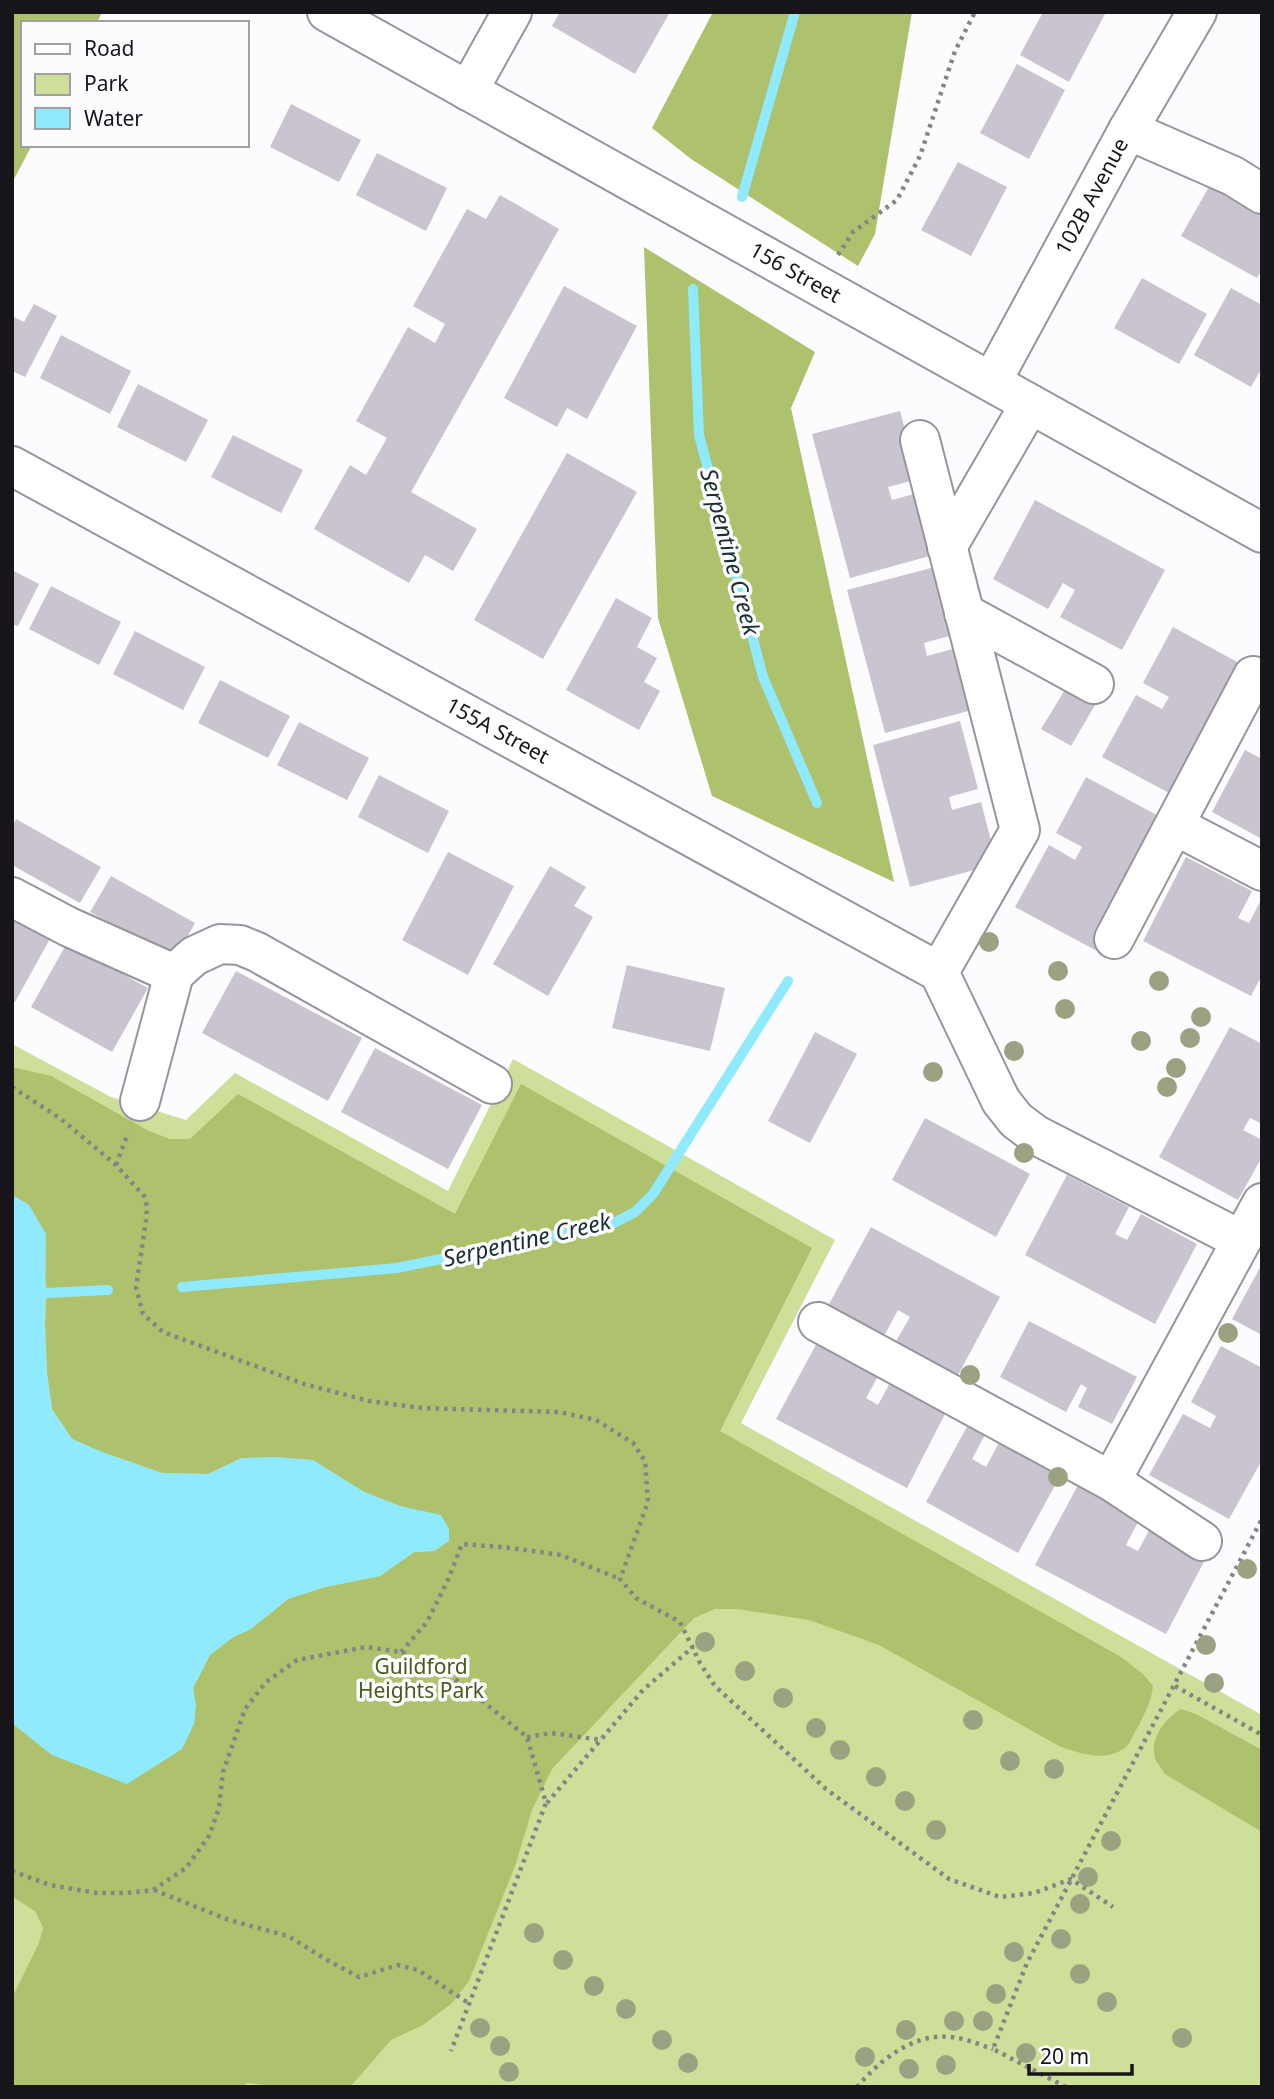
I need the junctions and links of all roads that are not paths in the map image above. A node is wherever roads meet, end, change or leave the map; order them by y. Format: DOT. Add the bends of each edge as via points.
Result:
graph roads {
  1 [pos="327,12"];
  2 [pos="512,12"];
  3 [pos="1197,12"];
  4 [pos="468,91"];
  5 [pos="1128,130"];
  6 [pos="1262,194"];
  7 [pos="992,381"];
  8 [pos="1030,404"];
  9 [pos="920,440"];
  10 [pos="12,466"];
  11 [pos="1262,533"];
  12 [pos="947,547"];
  13 [pos="964,613"];
  14 [pos="1253,676"];
  15 [pos="1094,684"];
  16 [pos="1176,826"];
  17 [pos="1262,871"];
  18 [pos="12,897"];
  19 [pos="1114,939"];
  20 [pos="939,972"];
  21 [pos="174,974"];
  22 [pos="492,1084"];
  23 [pos="140,1101"];
  24 [pos="1262,1203"];
  25 [pos="1241,1240"];
  26 [pos="818,1322"];
  27 [pos="1111,1481"];
  28 [pos="1202,1541"];
  1 -- 4 [label="street, 156 Street"];
  2 -- 4 [label="street"];
  3 -- 5 [label="street, 102B Avenue"];
  4 -- 7 [label="street, 156 Street"];
  5 -- 6 [label="street" via="1233,176"];
  5 -- 7 [label="street, 102B Avenue"];
  7 -- 8 [label="street, 156 Street"];
  8 -- 11 [label="street, 156 Street"];
  8 -- 12 [label="street"];
  9 -- 12 [label="street"];
  10 -- 20 [label="street, 155A Street"];
  12 -- 13 [label="street"];
  13 -- 15 [label="street"];
  13 -- 20 [label="street" via="1020,830"];
  14 -- 16 [label="street"];
  16 -- 17 [label="street"];
  16 -- 19 [label="street"];
  18 -- 21 [label="street"];
  20 -- 25 [label="street" via="1001,1101 1016,1120 1036,1135"];
  21 -- 22 [label="street" via="194,956 220,944 240,946"];
  21 -- 23 [label="street"];
  24 -- 25 [label="street"];
  25 -- 27 [label="street"];
  26 -- 27 [label="street"];
  27 -- 28 [label="street"];
}
